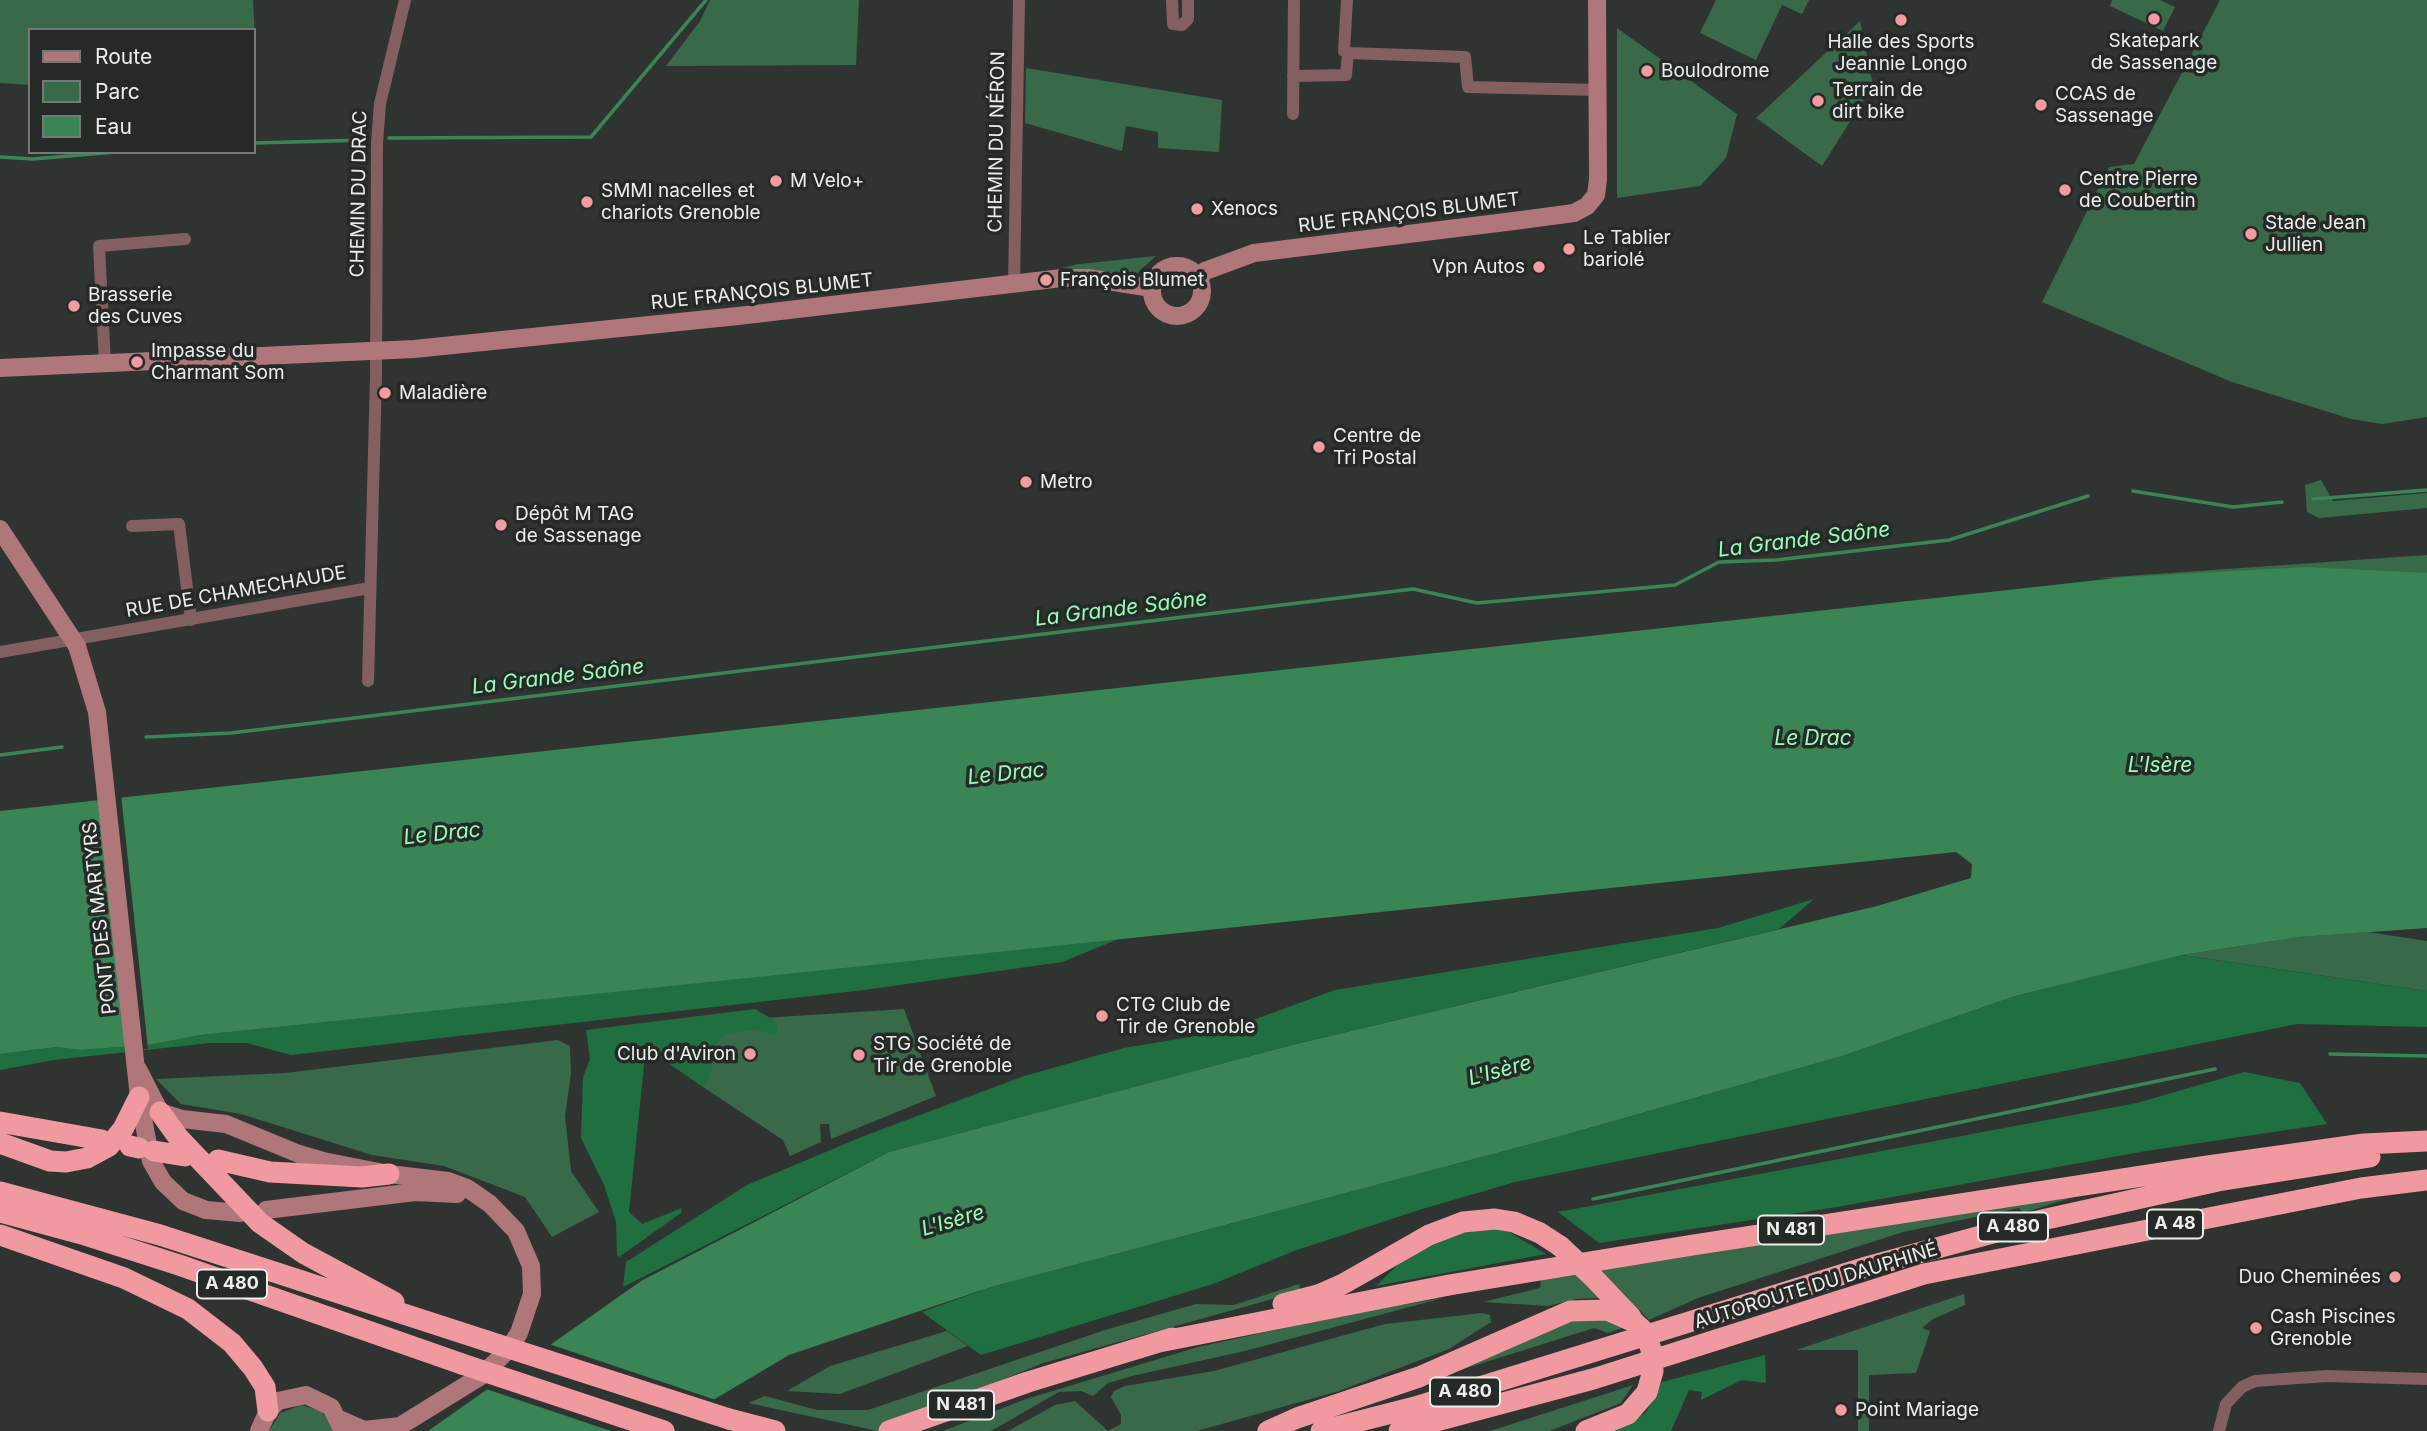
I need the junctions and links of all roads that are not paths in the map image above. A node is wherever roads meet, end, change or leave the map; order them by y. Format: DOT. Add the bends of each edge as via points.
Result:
graph roads {
  1 [pos="405,0"];
  2 [pos="1019,0"];
  3 [pos="1172,0"];
  4 [pos="1188,0"];
  5 [pos="1293,0"];
  6 [pos="1347,0"];
  7 [pos="1597,0"];
  8 [pos="1348,53"];
  9 [pos="1293,76"];
  10 [pos="1598,90"];
  11 [pos="1293,114"];
  12 [pos="186,239"];
  13 [pos="1199,278"];
  14 [pos="1014,285"];
  15 [pos="1152,288"];
  16 [pos="376,351"];
  17 [pos="104,364"];
  18 [pos="1,368"];
  19 [pos="132,526"];
  20 [pos="0,529"];
  21 [pos="0,547"];
  22 [pos="370,588"];
  23 [pos="42,595"];
  24 [pos="191,620"];
  25 [pos="0,652"];
  26 [pos="368,681"];
  27 [pos="138,1069"];
  28 [pos="139,1097"];
  29 [pos="160,1112"];
  30 [pos="0,1122"];
  31 [pos="102,1140"];
  32 [pos="2427,1141"];
  33 [pos="0,1143"];
  34 [pos="2427,1147"];
  35 [pos="141,1148"];
  36 [pos="185,1156"];
  37 [pos="218,1160"];
  38 [pos="389,1174"];
  39 [pos="2427,1180"];
  40 [pos="0,1192"];
  41 [pos="481,1199"];
  42 [pos="266,1210"];
  43 [pos="0,1212"];
  44 [pos="240,1213"];
  45 [pos="0,1235"];
  46 [pos="426,1321"];
  47 [pos="1634,1322"];
  48 [pos="1158,1342"];
  49 [pos="1593,1379"];
  50 [pos="2427,1379"];
  51 [pos="268,1410"];
  52 [pos="341,1425"];
  53 [pos="398,1428"];
  54 [pos="259,1431"];
  55 [pos="664,1431"];
  56 [pos="775,1431"];
  57 [pos="889,1431"];
  58 [pos="1268,1431"];
  59 [pos="1321,1431"];
  60 [pos="1399,1431"];
  61 [pos="1446,1431"];
  62 [pos="1586,1431"];
  63 [pos="2219,1431"];
  1 -- 16 [label="street, CHEMIN DU DRAC" via="380,104"];
  2 -- 14 [label="street, CHEMIN DU NÉRON"];
  3 -- 4 [label="street" via="1174,24 1182,25 1188,19"];
  5 -- 9 [label="street"];
  6 -- 8 [label="street" via="1344,51"];
  7 -- 10 [label="main road"];
  8 -- 9 [label="street" via="1346,75"];
  8 -- 10 [label="street" via="1465,57 1468,87"];
  9 -- 11 [label="street"];
  10 -- 13 [label="main road, RUE FRANÇOIS BLUMET" via="1596,195 1574,213 1254,253 1205,271"];
  12 -- 17 [label="street" via="99,246"];
  13 -- 15 [label="main road" via="1188,268 1174,266 1159,273"];
  13 -- 15 [label="main road" via="1200,299 1185,314 1163,311 1154,301"];
  14 -- 15 [label="main road, RUE FRANÇOIS BLUMET" via="1088,278"];
  14 -- 16 [label="main road, RUE FRANÇOIS BLUMET" via="527,339"];
  16 -- 17 [label="main road, RUE FRANÇOIS BLUMET"];
  16 -- 22 [label="street, RUE DE CHAMECHAUDE"];
  17 -- 18 [label="main road, RUE FRANÇOIS BLUMET"];
  19 -- 24 [label="street" via="180,524"];
  20 -- 23 [label="main road"];
  21 -- 23 [label="main road"];
  22 -- 24 [label="street, RUE DE CHAMECHAUDE"];
  22 -- 26 [label="street"];
  23 -- 27 [label="main road, PONT DES MARTYRS, bridge" via="77,646 97,712"];
  24 -- 25 [label="street, RUE DE CHAMECHAUDE"];
  27 -- 28 [label="main road, PONT DES MARTYRS"];
  27 -- 29 [label="main road"];
  28 -- 33 [label="highway" via="109,1146 87,1158 50,1161"];
  28 -- 44 [label="main road, PONT DES MARTYRS" via="151,1161 163,1182 194,1206"];
  29 -- 38 [label="main road" via="226,1124 299,1154"];
  29 -- 46 [label="highway" via="185,1145 260,1223 303,1253"];
  30 -- 31 [label="highway"];
  32 -- 48 [label="highway, N 481" via="2364,1144 2228,1163 1693,1245 1449,1285"];
  34 -- 59 [label="highway, A 480" via="2218,1181 2033,1222 1850,1272 1415,1408"];
  35 -- 36 [label="highway"];
  37 -- 38 [label="highway" via="283,1173"];
  38 -- 41 [label="main road" via="449,1181"];
  39 -- 49 [label="highway, AUTOROUTE DU DAUPHINÉ / A 48" via="2361,1188 1924,1274"];
  40 -- 46 [label="highway, A 480" via="160,1235"];
  41 -- 42 [label="main road" via="443,1191 415,1192"];
  41 -- 53 [label="main road" via="509,1222 523,1243 532,1280 526,1320 495,1364"];
  43 -- 55 [label="highway, A 480, bridge" via="179,1265"];
  45 -- 51 [label="highway" via="124,1278 188,1308 232,1343 253,1368 265,1387"];
  46 -- 56 [label="highway, A 480, bridge"];
  47 -- 48 [label="highway, bridge" via="1560,1246 1514,1222 1494,1219 1463,1222 1429,1235 1318,1295"];
  47 -- 58 [label="highway" via="1607,1310 1570,1311 1419,1377"];
  47 -- 62 [label="highway, bridge" via="1644,1331 1651,1349 1653,1371 1647,1392 1628,1414"];
  48 -- 57 [label="highway, N 481"];
  49 -- 60 [label="highway, A 480"];
  49 -- 61 [label="highway"];
  50 -- 63 [label="street" via="2327,1376 2255,1381 2242,1387 2227,1404"];
  51 -- 52 [label="main road" via="278,1401 306,1395 319,1399"];
  51 -- 54 [label="main road"];
  52 -- 53 [label="main road" via="364,1430"];
}
